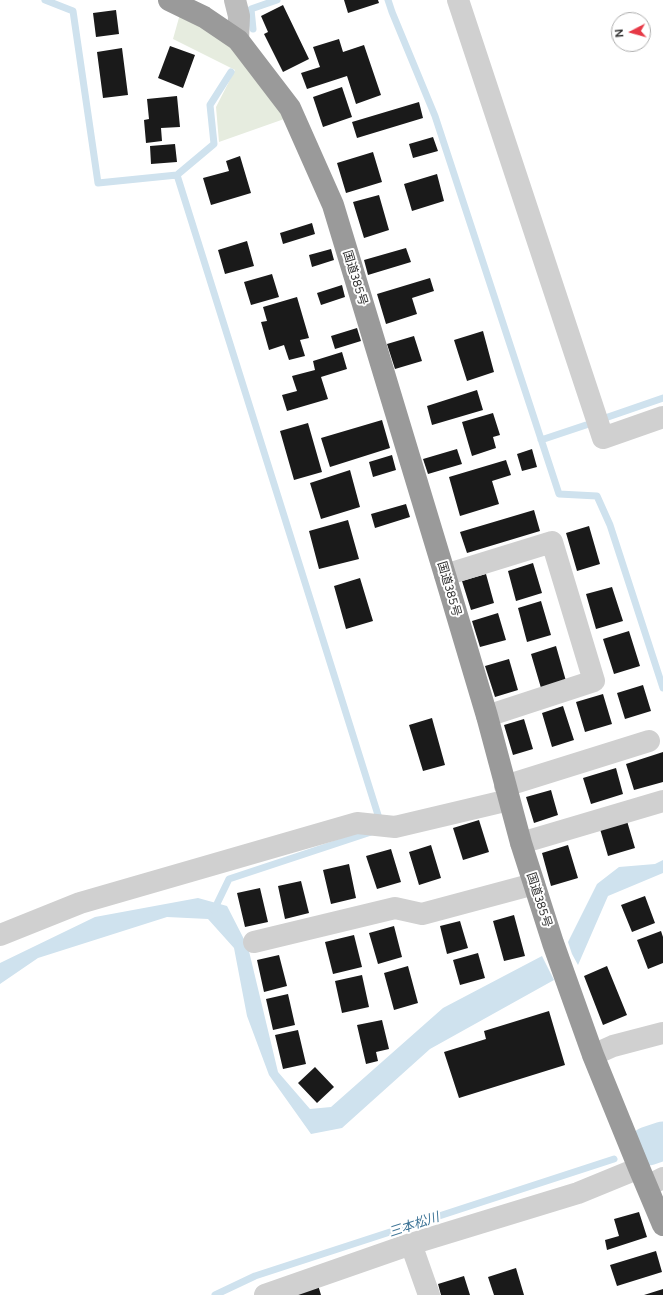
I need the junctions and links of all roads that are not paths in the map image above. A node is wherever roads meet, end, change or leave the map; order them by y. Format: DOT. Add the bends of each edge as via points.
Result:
graph roads {
  1 [pos="169,0"];
  2 [pos="235,0"];
  3 [pos="458,0"];
  4 [pos="238,40"];
  5 [pos="663,417"];
  6 [pos="445,575"];
  7 [pos="487,716"];
  8 [pos="649,741"];
  9 [pos="507,793"];
  10 [pos="663,801"];
  11 [pos="522,843"];
  12 [pos="534,884"];
  13 [pos="0,935"];
  14 [pos="254,942"];
  15 [pos="663,1032"];
  16 [pos="593,1055"];
  17 [pos="650,1177"];
  18 [pos="663,1225"];
  19 [pos="411,1244"];
  20 [pos="274,1293"];
  21 [pos="429,1295"];
  1 -- 4 [label="highway, 国道385号" via="204,17"];
  2 -- 4 [label="main road" via="239,16"];
  3 -- 5 [label="street" via="603,438"];
  4 -- 6 [label="highway, 国道385号" via="290,108 333,205"];
  6 -- 7 [label="highway, 国道385号"];
  6 -- 7 [label="street" via="552,542 594,681"];
  7 -- 9 [label="highway, 国道385号"];
  8 -- 9 [label="street"];
  9 -- 11 [label="highway, 国道385号"];
  9 -- 13 [label="street" via="395,827 357,823 80,903"];
  10 -- 11 [label="street"];
  11 -- 12 [label="highway, 国道385号"];
  12 -- 14 [label="street" via="422,914 395,908"];
  12 -- 16 [label="highway, 国道385号"];
  15 -- 16 [label="street" via="613,1046"];
  16 -- 17 [label="highway, 国道385号"];
  17 -- 18 [label="highway, 国道385号"];
  17 -- 19 [label="street" via="578,1193"];
  19 -- 20 [label="street"];
  19 -- 21 [label="street"];
}
